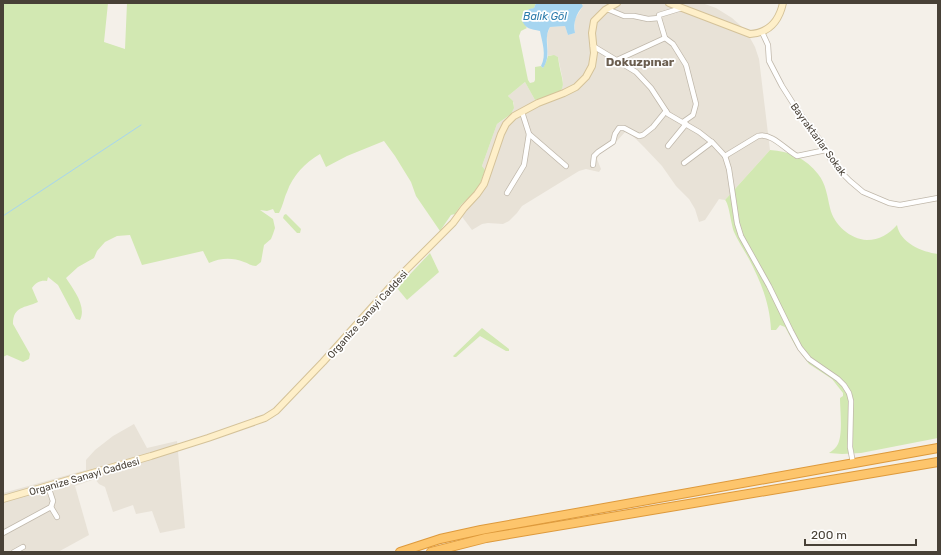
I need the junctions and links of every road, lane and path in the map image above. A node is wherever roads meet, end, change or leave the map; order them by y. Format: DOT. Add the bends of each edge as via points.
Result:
graph roads {
  1 [pos="617,3"];
  2 [pos="669,3"];
  3 [pos="783,3"];
  4 [pos="682,8"];
  5 [pos="607,9"];
  6 [pos="660,18"];
  7 [pos="762,32"];
  8 [pos="665,38"];
  9 [pos="593,46"];
  10 [pos="617,60"];
  11 [pos="666,111"];
  12 [pos="522,112"];
  13 [pos="684,123"];
  14 [pos="529,134"];
  15 [pos="712,142"];
  16 [pos="668,146"];
  17 [pos="826,150"];
  18 [pos="725,156"];
  19 [pos="684,163"];
  20 [pos="593,165"];
  21 [pos="566,166"];
  22 [pos="507,193"];
  23 [pos="938,198"];
  24 [pos="938,448"];
  25 [pos="938,462"];
  26 [pos="853,463"];
  27 [pos="48,486"];
  28 [pos="3,499"];
  29 [pos="51,507"];
  30 [pos="57,517"];
  31 [pos="3,532"];
  32 [pos="23,547"];
  33 [pos="14,552"];
  34 [pos="400,552"];
  35 [pos="431,552"];
  1 -- 5 [label="street, Organize Sanayi Caddesi"];
  2 -- 4 [label="street"];
  3 -- 7 [label="street" via="777,20"];
  4 -- 6 [label="street" via="659,15"];
  4 -- 7 [label="street" via="742,32"];
  5 -- 6 [label="street" via="624,16"];
  5 -- 9 [label="street, Organize Sanayi Caddesi" via="594,21"];
  6 -- 8 [label="street"];
  7 -- 17 [label="street, Bayraktarlar Sokak" via="775,74"];
  8 -- 10 [label="street"];
  8 -- 13 [label="street" via="673,44 686,65 696,104 693,115"];
  9 -- 10 [label="street"];
  9 -- 12 [label="street, Organize Sanayi Caddesi" via="592,66 576,87"];
  10 -- 11 [label="street" via="636,72 652,88"];
  11 -- 13 [label="street"];
  11 -- 20 [label="street" via="643,135 639,136 619,128 613,142 594,156"];
  12 -- 14 [label="street"];
  12 -- 27 [label="street, Organize Sanayi Caddesi" via="506,124 484,184 477,194 453,223 401,275 276,411 265,418 208,438"];
  13 -- 15 [label="street"];
  13 -- 16 [label="street"];
  14 -- 21 [label="street"];
  14 -- 22 [label="street" via="523,169"];
  15 -- 18 [label="street"];
  15 -- 19 [label="street"];
  17 -- 18 [label="street" via="797,156 770,136 762,135"];
  17 -- 23 [label="street, Bayraktarlar Sokak" via="850,182 864,192 889,203 900,205"];
  18 -- 26 [label="street" via="729,168 736,223 741,236 800,348 809,360 838,380 849,393 850,447"];
  24 -- 26 [label="highway"];
  25 -- 35 [label="highway" via="486,538"];
  26 -- 34 [label="highway" via="481,530 440,539"];
  27 -- 28 [label="street, Organize Sanayi Caddesi"];
  27 -- 29 [label="street" via="53,501"];
  29 -- 30 [label="street"];
  29 -- 31 [label="street"];
  32 -- 33 [label="street"];
}
